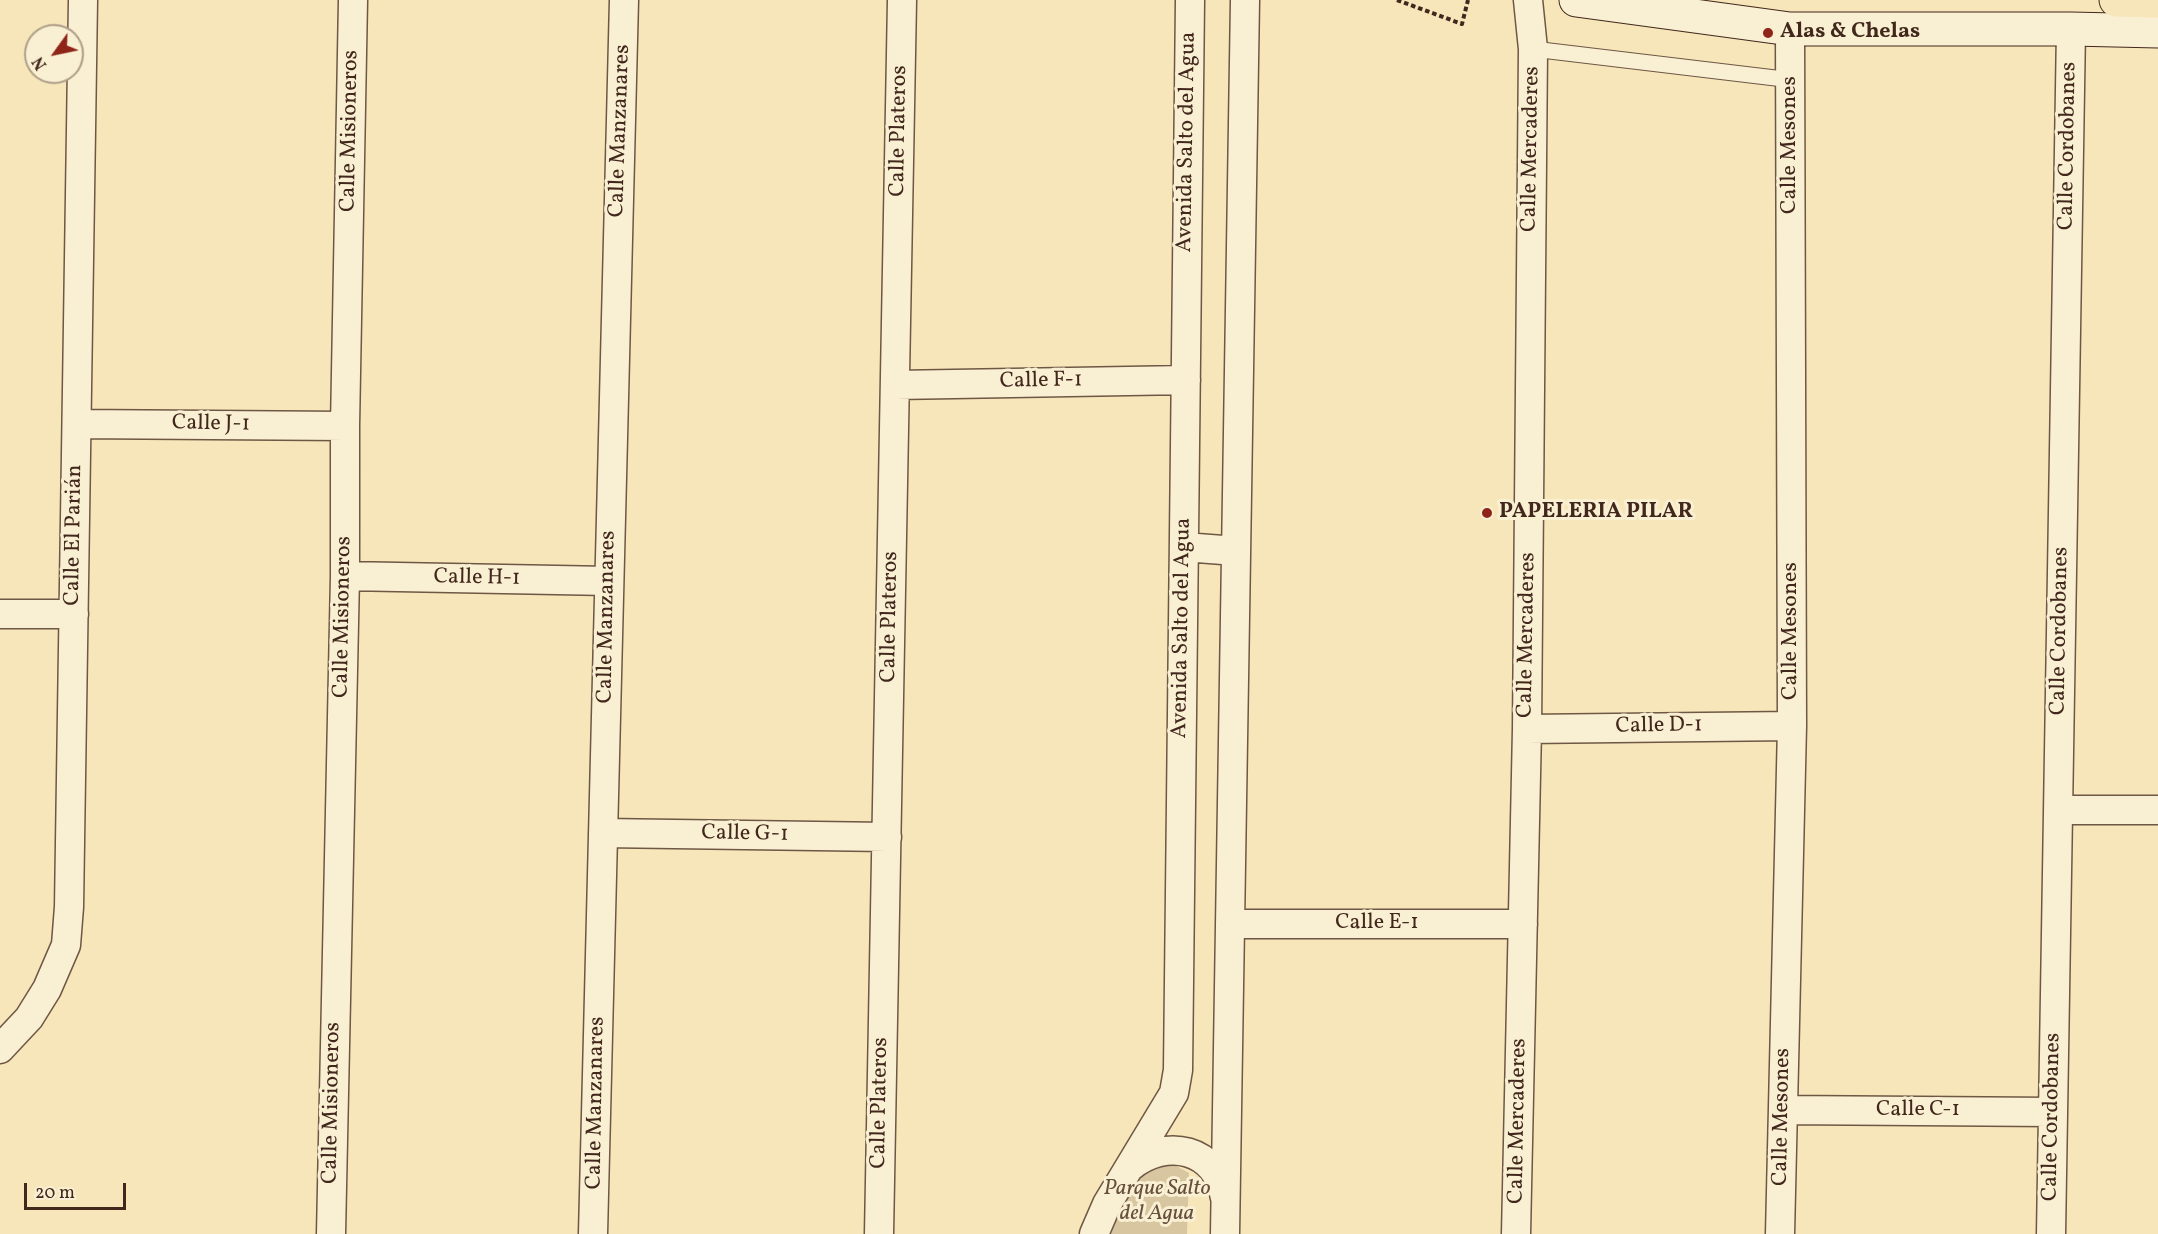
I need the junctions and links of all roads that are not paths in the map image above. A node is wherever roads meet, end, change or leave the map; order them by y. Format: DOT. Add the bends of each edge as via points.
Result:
graph roads {
  1 [pos="83,0"];
  2 [pos="353,0"];
  3 [pos="624,0"];
  4 [pos="902,0"];
  5 [pos="1190,0"];
  6 [pos="1245,0"];
  7 [pos="1528,0"];
  8 [pos="1576,0"];
  9 [pos="2116,0"];
  10 [pos="2158,1"];
  11 [pos="1790,28"];
  12 [pos="2071,29"];
  13 [pos="2158,31"];
  14 [pos="1533,49"];
  15 [pos="1792,81"];
  16 [pos="1186,380"];
  17 [pos="896,385"];
  18 [pos="77,424"];
  19 [pos="345,426"];
  20 [pos="1184,548"];
  21 [pos="1236,550"];
  22 [pos="345,576"];
  23 [pos="609,581"];
  24 [pos="0,614"];
  25 [pos="74,614"];
  26 [pos="1792,726"];
  27 [pos="1527,729"];
  28 [pos="2058,810"];
  29 [pos="2158,810"];
  30 [pos="603,833"];
  31 [pos="887,837"];
  32 [pos="1230,924"];
  33 [pos="1523,924"];
  34 [pos="0,1049"];
  35 [pos="1783,1110"];
  36 [pos="2053,1112"];
  37 [pos="1129,1168"];
  38 [pos="1226,1206"];
  39 [pos="331,1234"];
  40 [pos="593,1234"];
  41 [pos="879,1234"];
  42 [pos="1094,1234"];
  43 [pos="1225,1234"];
  44 [pos="1516,1234"];
  45 [pos="1780,1234"];
  46 [pos="2051,1234"];
  1 -- 18 [label="street, Calle El Parián"];
  2 -- 19 [label="street, Calle Misioneros"];
  3 -- 23 [label="street, Calle Manzanares"];
  4 -- 17 [label="street, Calle Plateros"];
  5 -- 16 [label="street, Avenida Salto del Agua"];
  6 -- 21 [label="street"];
  7 -- 14 [label="street, Calle Mercaderes"];
  8 -- 11 [label="main road"];
  9 -- 10 [label="main road"];
  11 -- 12 [label="main road"];
  11 -- 15 [label="street, Calle Mesones"];
  12 -- 13 [label="main road"];
  12 -- 28 [label="street, Calle Cordobanes"];
  14 -- 15 [label="lane"];
  14 -- 27 [label="street, Calle Mercaderes"];
  15 -- 26 [label="street, Calle Mesones"];
  16 -- 17 [label="street, Calle F-1"];
  16 -- 20 [label="street, Avenida Salto del Agua"];
  17 -- 31 [label="street, Calle Plateros"];
  18 -- 19 [label="street, Calle J-1"];
  18 -- 25 [label="street, Calle El Parián"];
  19 -- 22 [label="street, Calle Misioneros"];
  20 -- 21 [label="street"];
  20 -- 37 [label="street, Avenida Salto del Agua" via="1178,1070 1174,1093"];
  21 -- 32 [label="street"];
  22 -- 23 [label="street, Calle H-1"];
  22 -- 39 [label="street, Calle Misioneros"];
  23 -- 30 [label="street, Calle Manzanares"];
  24 -- 25 [label="street"];
  25 -- 34 [label="street, Calle El Parián" via="66,945 29,1018"];
  26 -- 27 [label="street, Calle D-1"];
  26 -- 35 [label="street, Calle Mesones"];
  27 -- 33 [label="street, Calle Mercaderes"];
  28 -- 29 [label="street"];
  28 -- 36 [label="street, Calle Cordobanes"];
  30 -- 31 [label="street, Calle G-1"];
  30 -- 40 [label="street, Calle Manzanares"];
  31 -- 41 [label="street, Calle Plateros"];
  32 -- 33 [label="street, Calle E-1"];
  32 -- 38 [label="street"];
  33 -- 44 [label="street, Calle Mercaderes"];
  35 -- 36 [label="street, Calle C-1"];
  35 -- 45 [label="street, Calle Mesones"];
  36 -- 46 [label="street, Calle Cordobanes"];
  37 -- 38 [label="street" via="1140,1158 1161,1151 1196,1156 1218,1177"];
  37 -- 42 [label="street, Avenida Salto del Agua"];
  38 -- 43 [label="street"];
}
